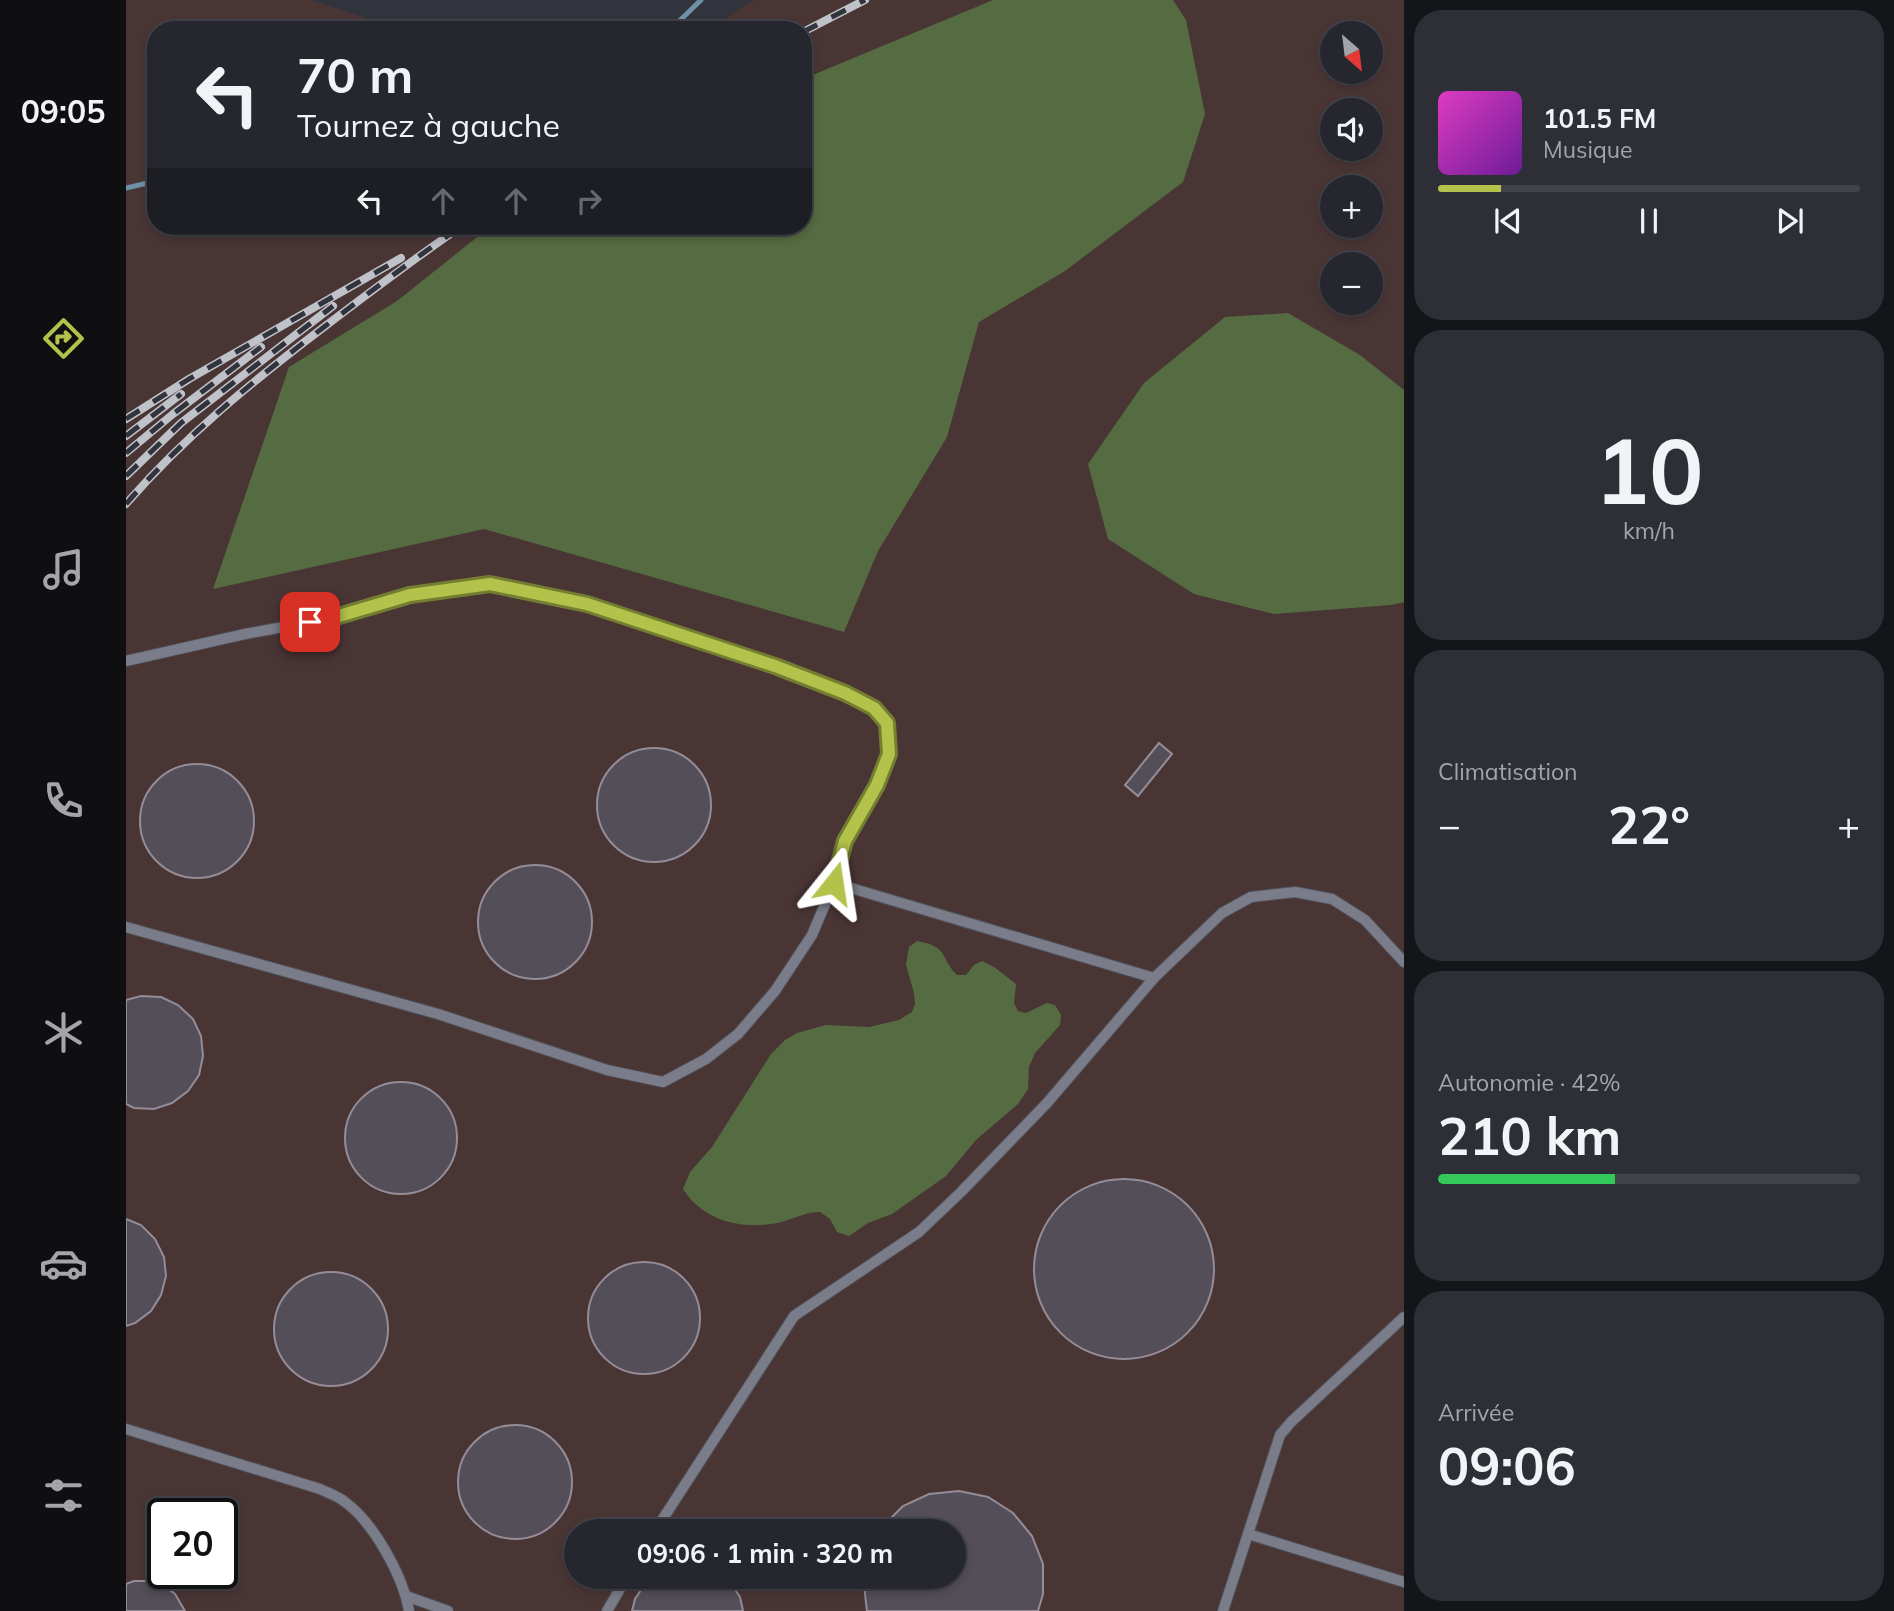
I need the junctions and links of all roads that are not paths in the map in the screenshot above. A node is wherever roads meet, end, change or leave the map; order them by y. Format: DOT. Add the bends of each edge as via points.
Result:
graph roads {
  1 [pos="126,661"];
  2 [pos="834,883"];
  3 [pos="126,927"];
  4 [pos="1404,961"];
  5 [pos="1154,978"];
  6 [pos="1404,1317"];
  7 [pos="126,1429"];
  8 [pos="663,1519"];
  9 [pos="1248,1534"];
  10 [pos="1404,1582"];
  11 [pos="620,1589"];
  12 [pos="406,1596"];
  13 [pos="409,1611"];
  14 [pos="448,1611"];
  15 [pos="607,1611"];
  16 [pos="1223,1611"];
  1 -- 2 [label="lane" via="332,618 410,595 490,584 587,604 775,666 874,708 887,723 889,754 845,841"];
  2 -- 3 [label="lane" via="813,935 775,991 738,1034 706,1059 663,1082 607,1070 438,1014"];
  2 -- 5 [label="lane"];
  4 -- 5 [label="lane" via="1365,920 1332,898 1295,892 1251,897 1222,913"];
  5 -- 8 [label="lane" via="1047,1103 928,1224 794,1316"];
  6 -- 9 [label="lane" via="1280,1435"];
  7 -- 12 [label="lane" via="320,1489 345,1502 381,1546"];
  9 -- 10 [label="lane"];
  9 -- 16 [label="lane"];
  11 -- 15 [label="lane"];
  12 -- 13 [label="lane"];
  12 -- 14 [label="lane"];
}
